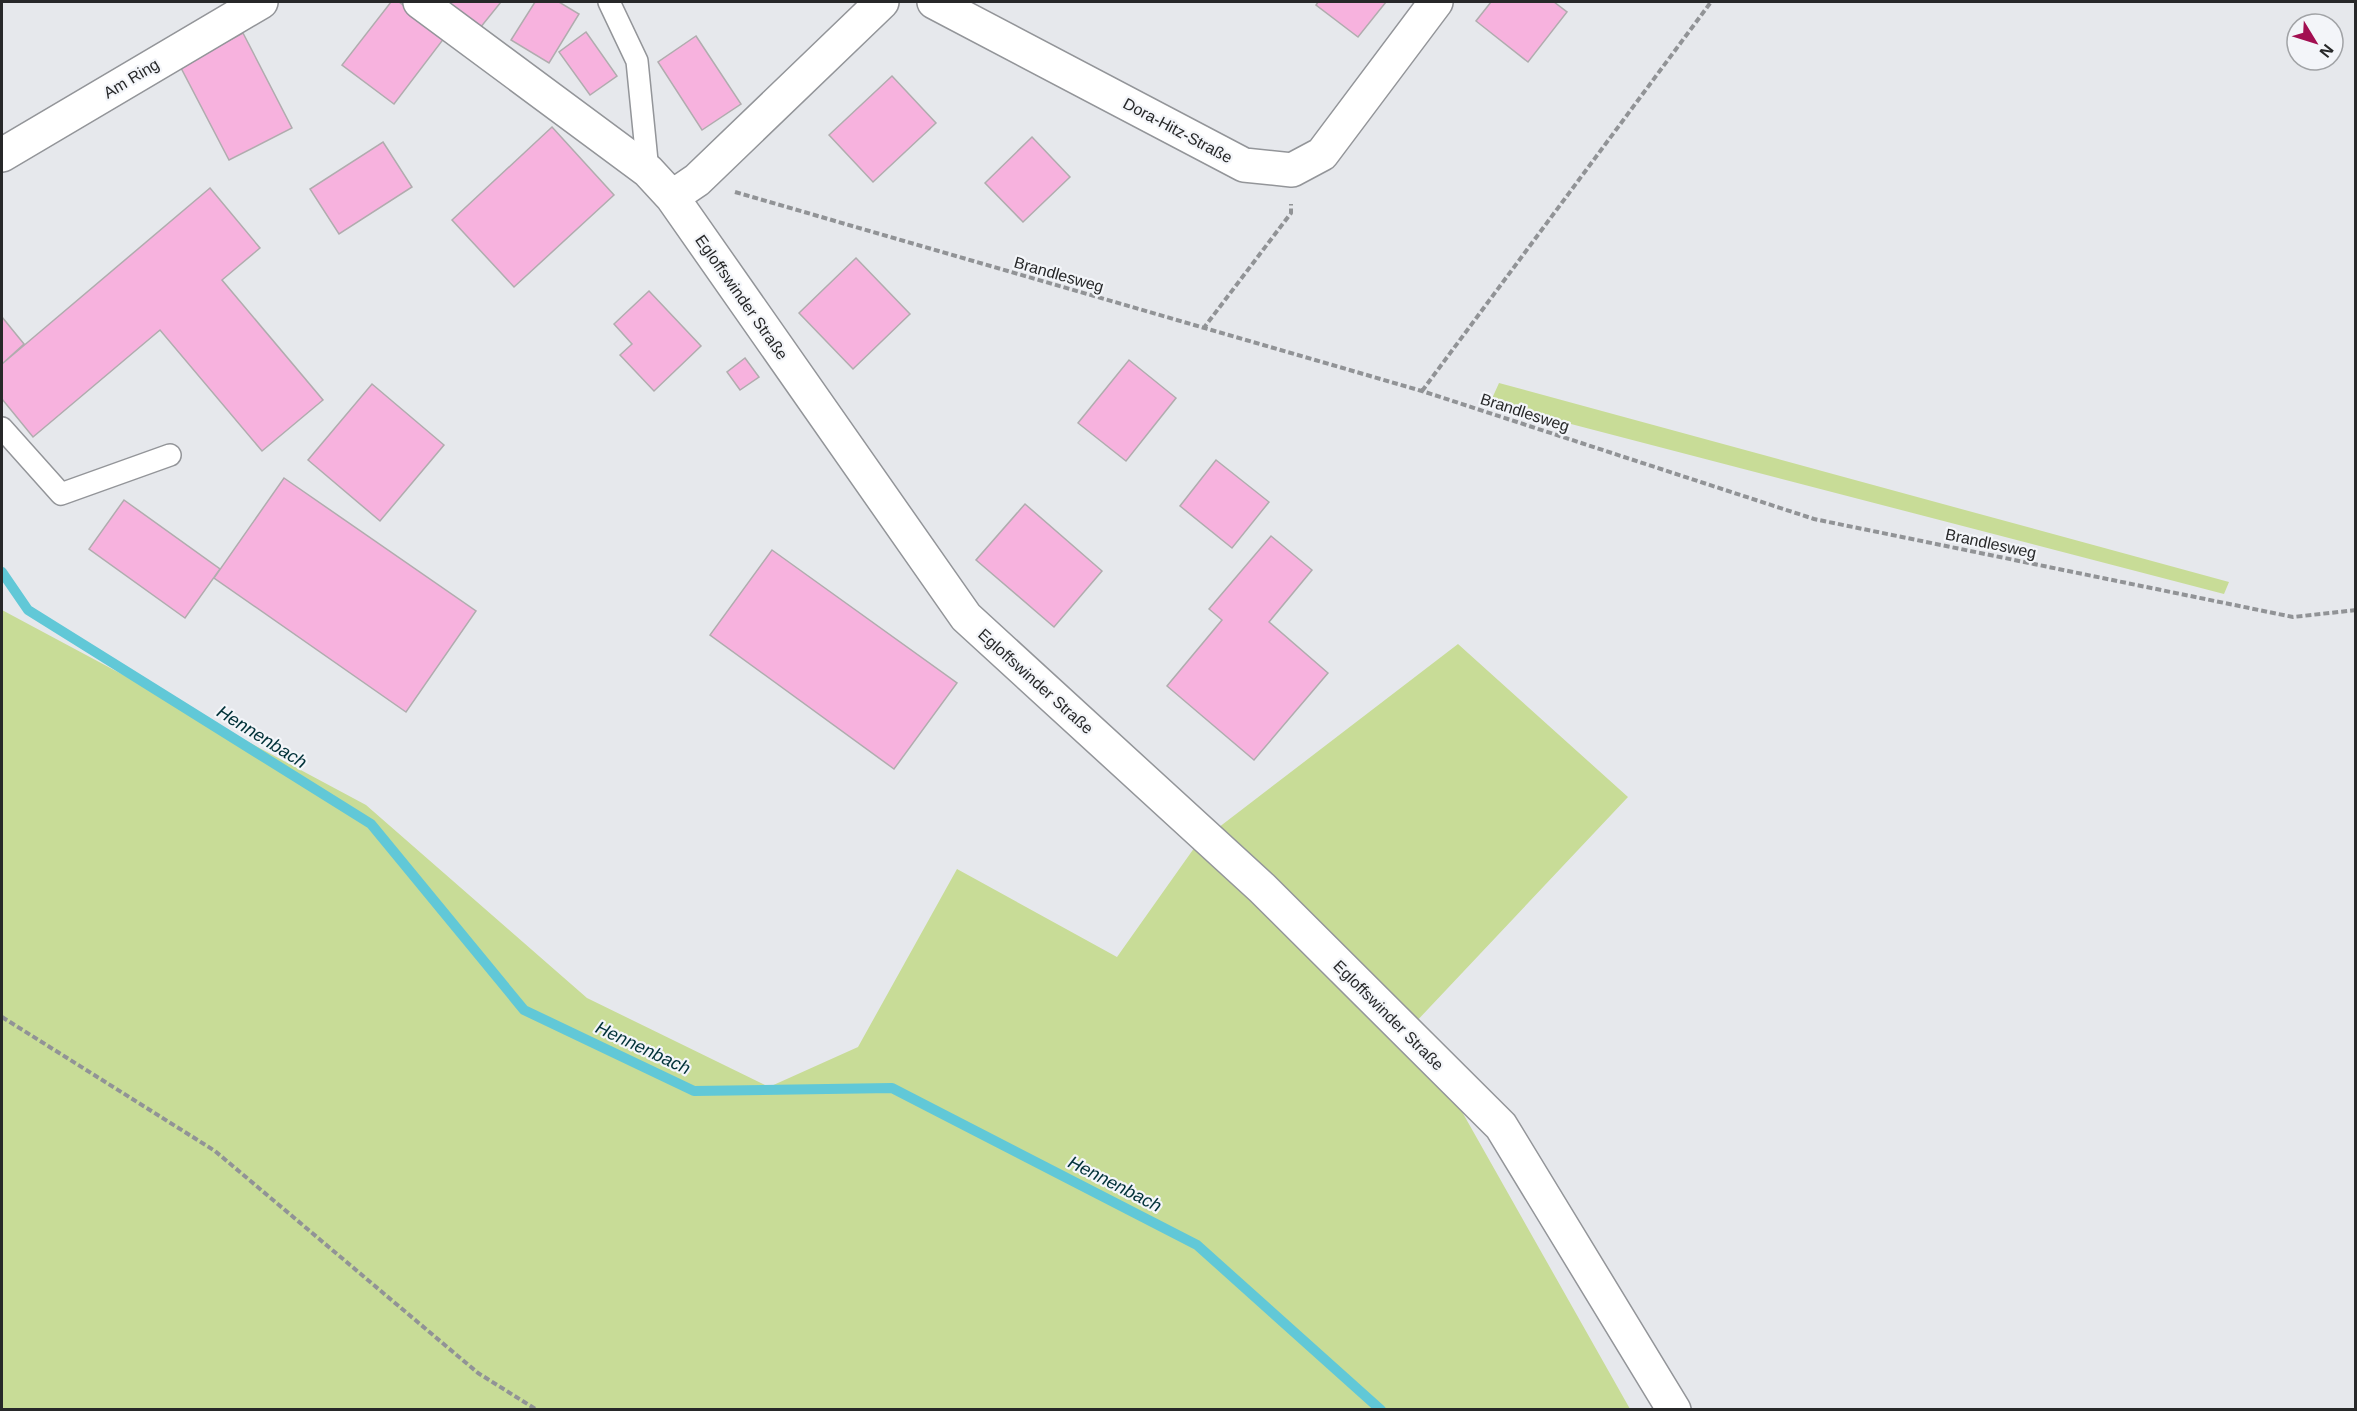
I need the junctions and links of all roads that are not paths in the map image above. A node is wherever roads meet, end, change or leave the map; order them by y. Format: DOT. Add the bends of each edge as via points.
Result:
graph roads {
  1 [pos="261,2"];
  2 [pos="420,2"];
  3 [pos="609,2"];
  4 [pos="882,2"];
  5 [pos="934,2"];
  6 [pos="1436,2"];
  7 [pos="2,155"];
  8 [pos="648,171"];
  9 [pos="684,189"];
  10 [pos="2,428"];
  11 [pos="170,455"];
  12 [pos="1674,1410"];
  1 -- 7 [label="street, Am Ring"];
  2 -- 8 [label="street, Egloffswinder Straße"];
  3 -- 8 [label="lane" via="637,61"];
  4 -- 9 [label="street"];
  5 -- 6 [label="street, Dora-Hitz-Straße" via="1244,165 1292,170 1322,154"];
  8 -- 9 [label="street, Egloffswinder Straße"];
  9 -- 12 [label="street, Egloffswinder Straße" via="966,617 1262,888 1501,1126"];
  10 -- 11 [label="lane" via="61,494"];
}
